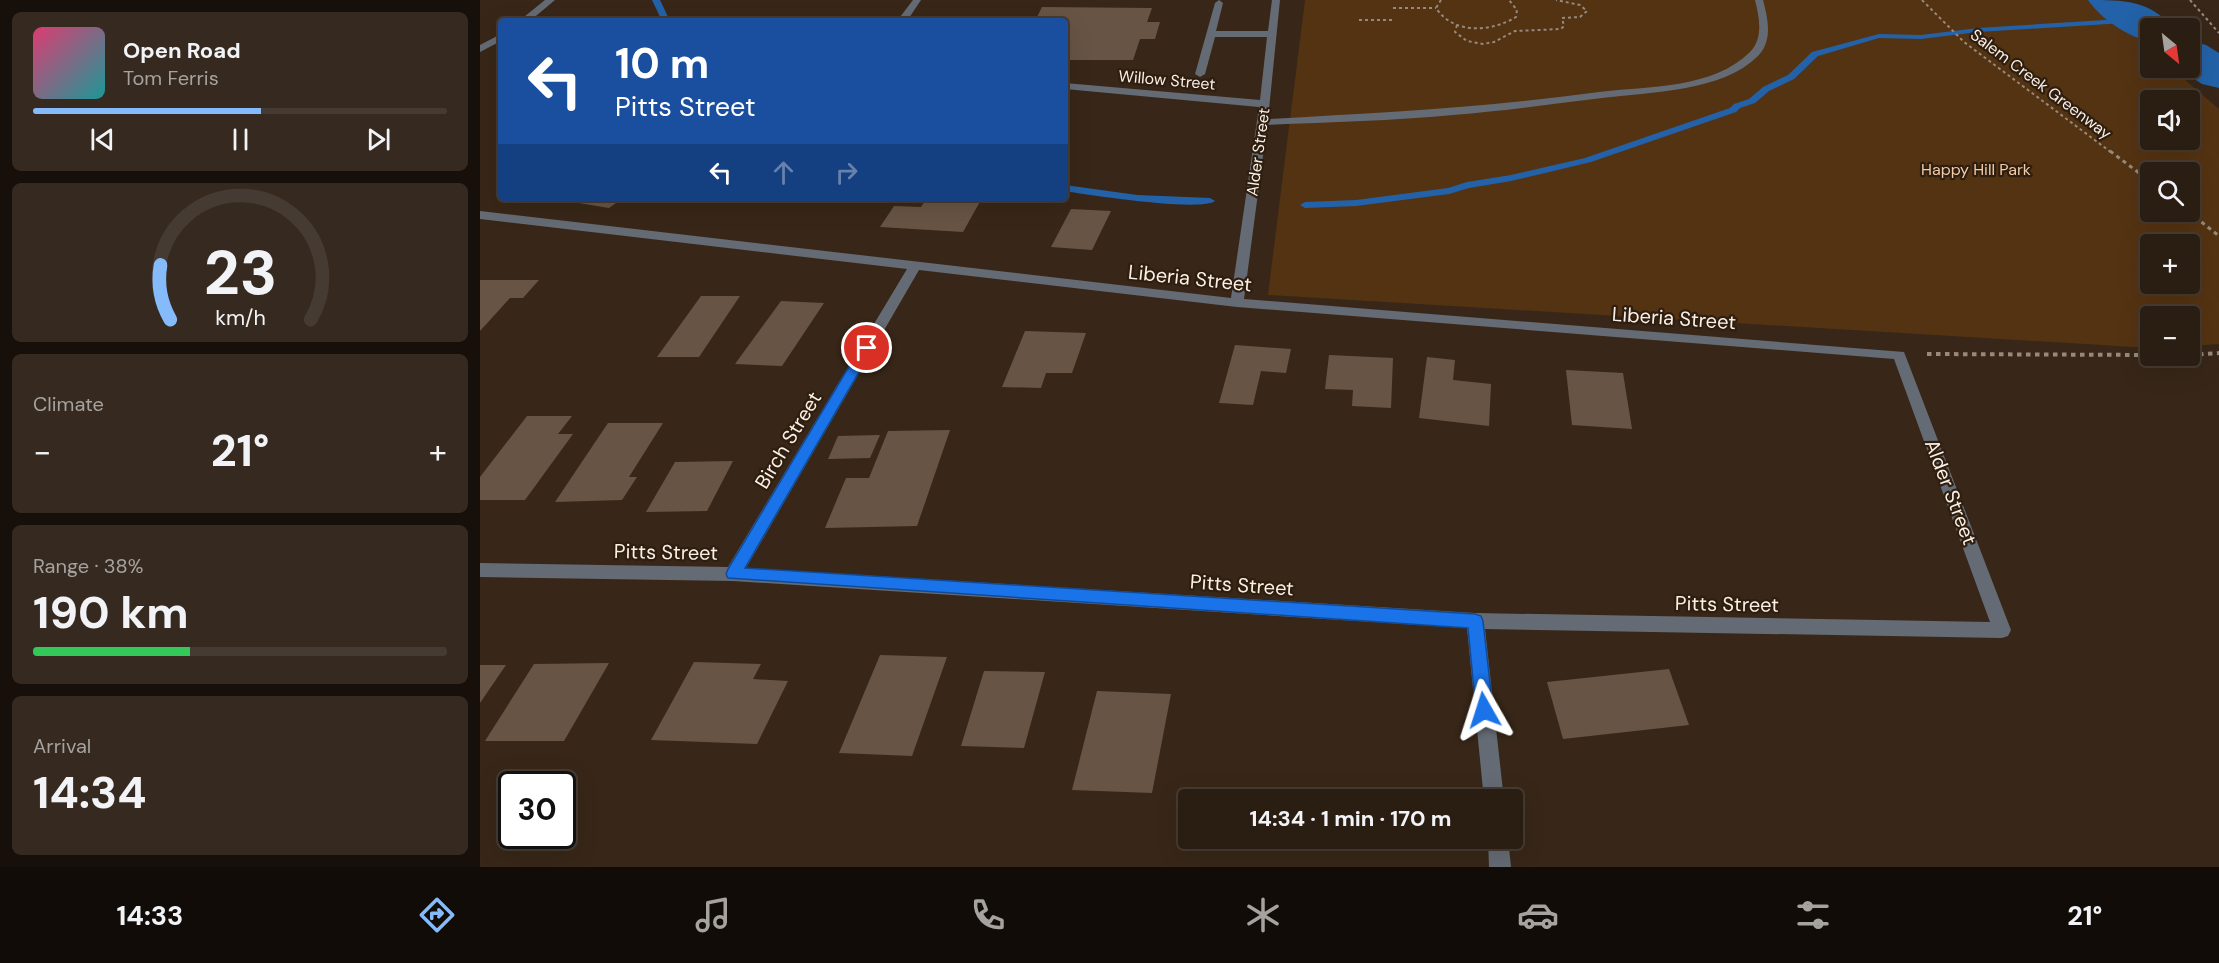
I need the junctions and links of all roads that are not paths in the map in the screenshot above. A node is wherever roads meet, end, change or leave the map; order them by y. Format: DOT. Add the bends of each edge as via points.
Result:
graph roads {
  1 [pos="551,0"];
  2 [pos="917,0"];
  3 [pos="1276,0"];
  4 [pos="1759,0"];
  5 [pos="1219,3"];
  6 [pos="528,18"];
  7 [pos="904,18"];
  8 [pos="1210,34"];
  9 [pos="1273,34"];
  10 [pos="498,40"];
  11 [pos="480,49"];
  12 [pos="1200,74"];
  13 [pos="1068,86"];
  14 [pos="1265,104"];
  15 [pos="1263,122"];
  16 [pos="480,215"];
  17 [pos="915,266"];
  18 [pos="1237,303"];
  19 [pos="1899,355"];
  20 [pos="480,570"];
  21 [pos="733,574"];
  22 [pos="1475,621"];
  23 [pos="2002,630"];
  24 [pos="1493,789"];
  25 [pos="1498,849"];
  26 [pos="1500,867"];
  1 -- 6 [label="street"];
  2 -- 7 [label="street"];
  3 -- 9 [label="street, Alder Street"];
  4 -- 15 [label="street" via="1766,24 1755,54 1713,77 1511,107"];
  5 -- 8 [label="street"];
  8 -- 9 [label="street"];
  8 -- 12 [label="street"];
  9 -- 14 [label="street, Alder Street"];
  10 -- 11 [label="street"];
  13 -- 14 [label="street, Willow Street"];
  14 -- 15 [label="street, Alder Street"];
  15 -- 18 [label="street, Alder Street"];
  16 -- 17 [label="street, Liberia Street"];
  17 -- 18 [label="street, Liberia Street"];
  17 -- 21 [label="street, Birch Street"];
  18 -- 19 [label="street, Liberia Street"];
  19 -- 23 [label="street, Alder Street"];
  20 -- 21 [label="street, Pitts Street"];
  21 -- 22 [label="street, Pitts Street"];
  22 -- 23 [label="street, Pitts Street"];
  22 -- 24 [label="street"];
  25 -- 26 [label="street"];
}
